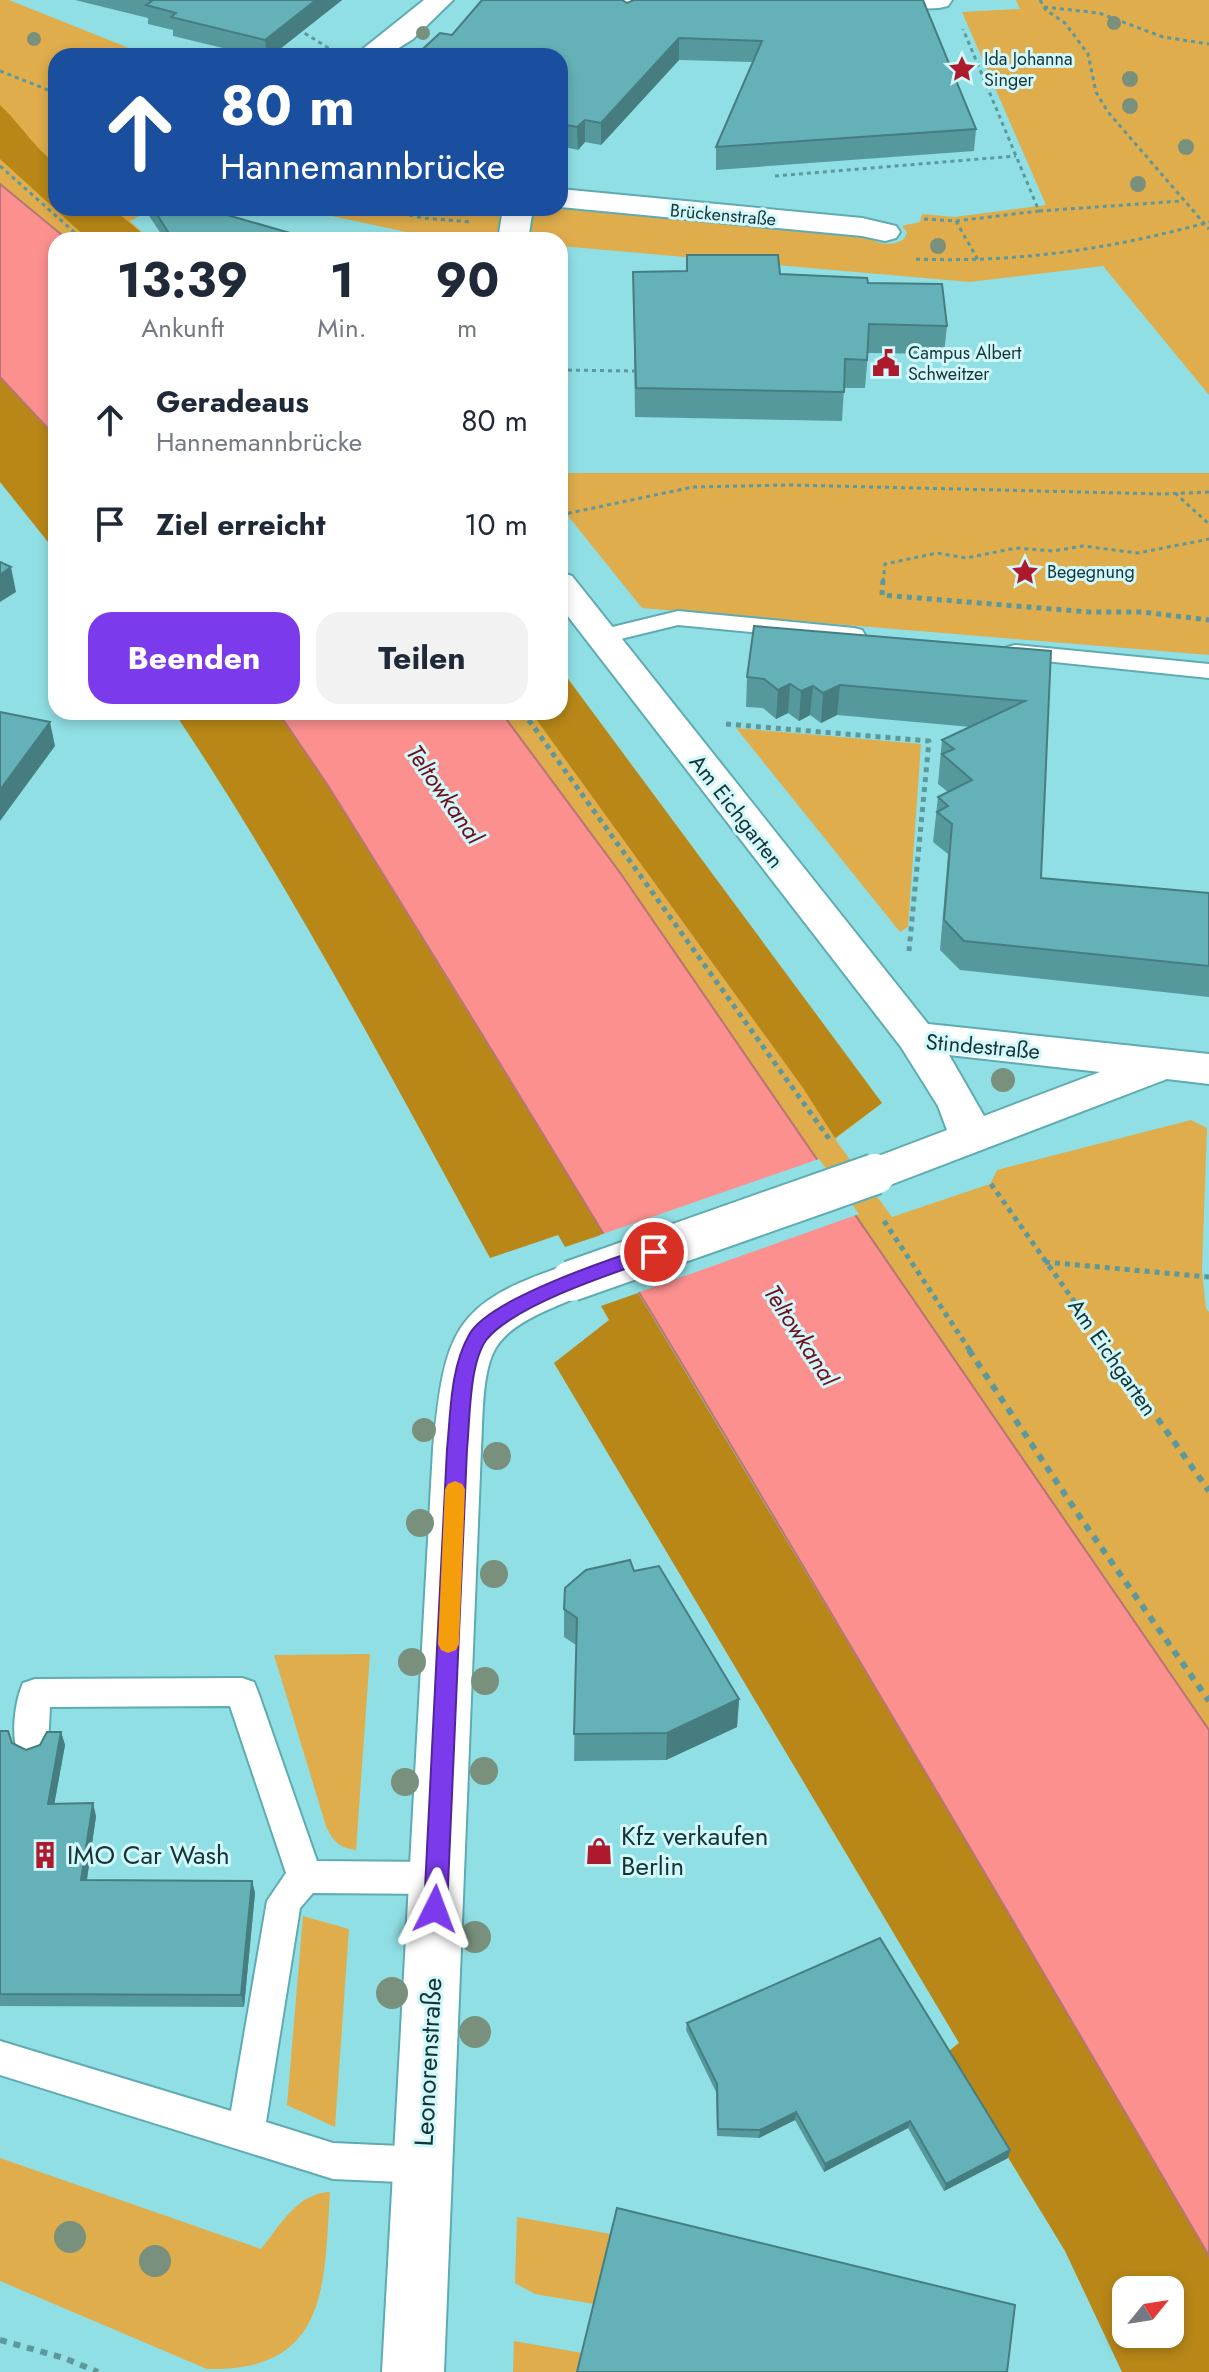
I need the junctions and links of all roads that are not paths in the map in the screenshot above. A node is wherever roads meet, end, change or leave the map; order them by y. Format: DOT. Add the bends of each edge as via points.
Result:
graph roads {
  1 [pos="440,0"];
  2 [pos="939,0"];
  3 [pos="832,5"];
  4 [pos="627,6"];
  5 [pos="721,7"];
  6 [pos="380,48"];
  7 [pos="568,199"];
  8 [pos="885,232"];
  9 [pos="568,594"];
  10 [pos="600,637"];
  11 [pos="881,638"];
  12 [pos="990,649"];
  13 [pos="1209,671"];
  14 [pos="916,1037"];
  15 [pos="1160,1066"];
  16 [pos="1209,1069"];
  17 [pos="972,1138"];
  18 [pos="571,1281"];
  19 [pos="31,1745"];
  20 [pos="305,1877"];
  21 [pos="437,1878"];
  22 [pos="0,2058"];
  23 [pos="246,2133"];
  24 [pos="423,2165"];
  25 [pos="413,2372"];
  1 -- 6 [label="street"];
  2 -- 3 [label="street"];
  4 -- 5 [label="street"];
  7 -- 8 [label="street, Brückenstraße"];
  9 -- 10 [label="street, Am Eichgarten"];
  10 -- 11 [label="lane" via="678,618"];
  10 -- 14 [label="street, Am Eichgarten"];
  12 -- 13 [label="lane"];
  14 -- 15 [label="street, Stindestraße"];
  14 -- 17 [label="street, Stindestraße" via="958,1104"];
  15 -- 16 [label="street, Stindestraße"];
  15 -- 17 [label="street, Stindestraße"];
  17 -- 18 [label="street, Stindestraße, bridge"];
  18 -- 21 [label="street, Leonorenstraße" via="501,1317 477,1337 464,1374"];
  19 -- 20 [label="lane" via="35,1693 242,1692"];
  20 -- 21 [label="lane"];
  20 -- 23 [label="lane" via="284,1901"];
  21 -- 24 [label="street, Leonorenstraße"];
  22 -- 23 [label="lane"];
  23 -- 24 [label="lane" via="333,2161"];
  24 -- 25 [label="street, Leonorenstraße"];
}
